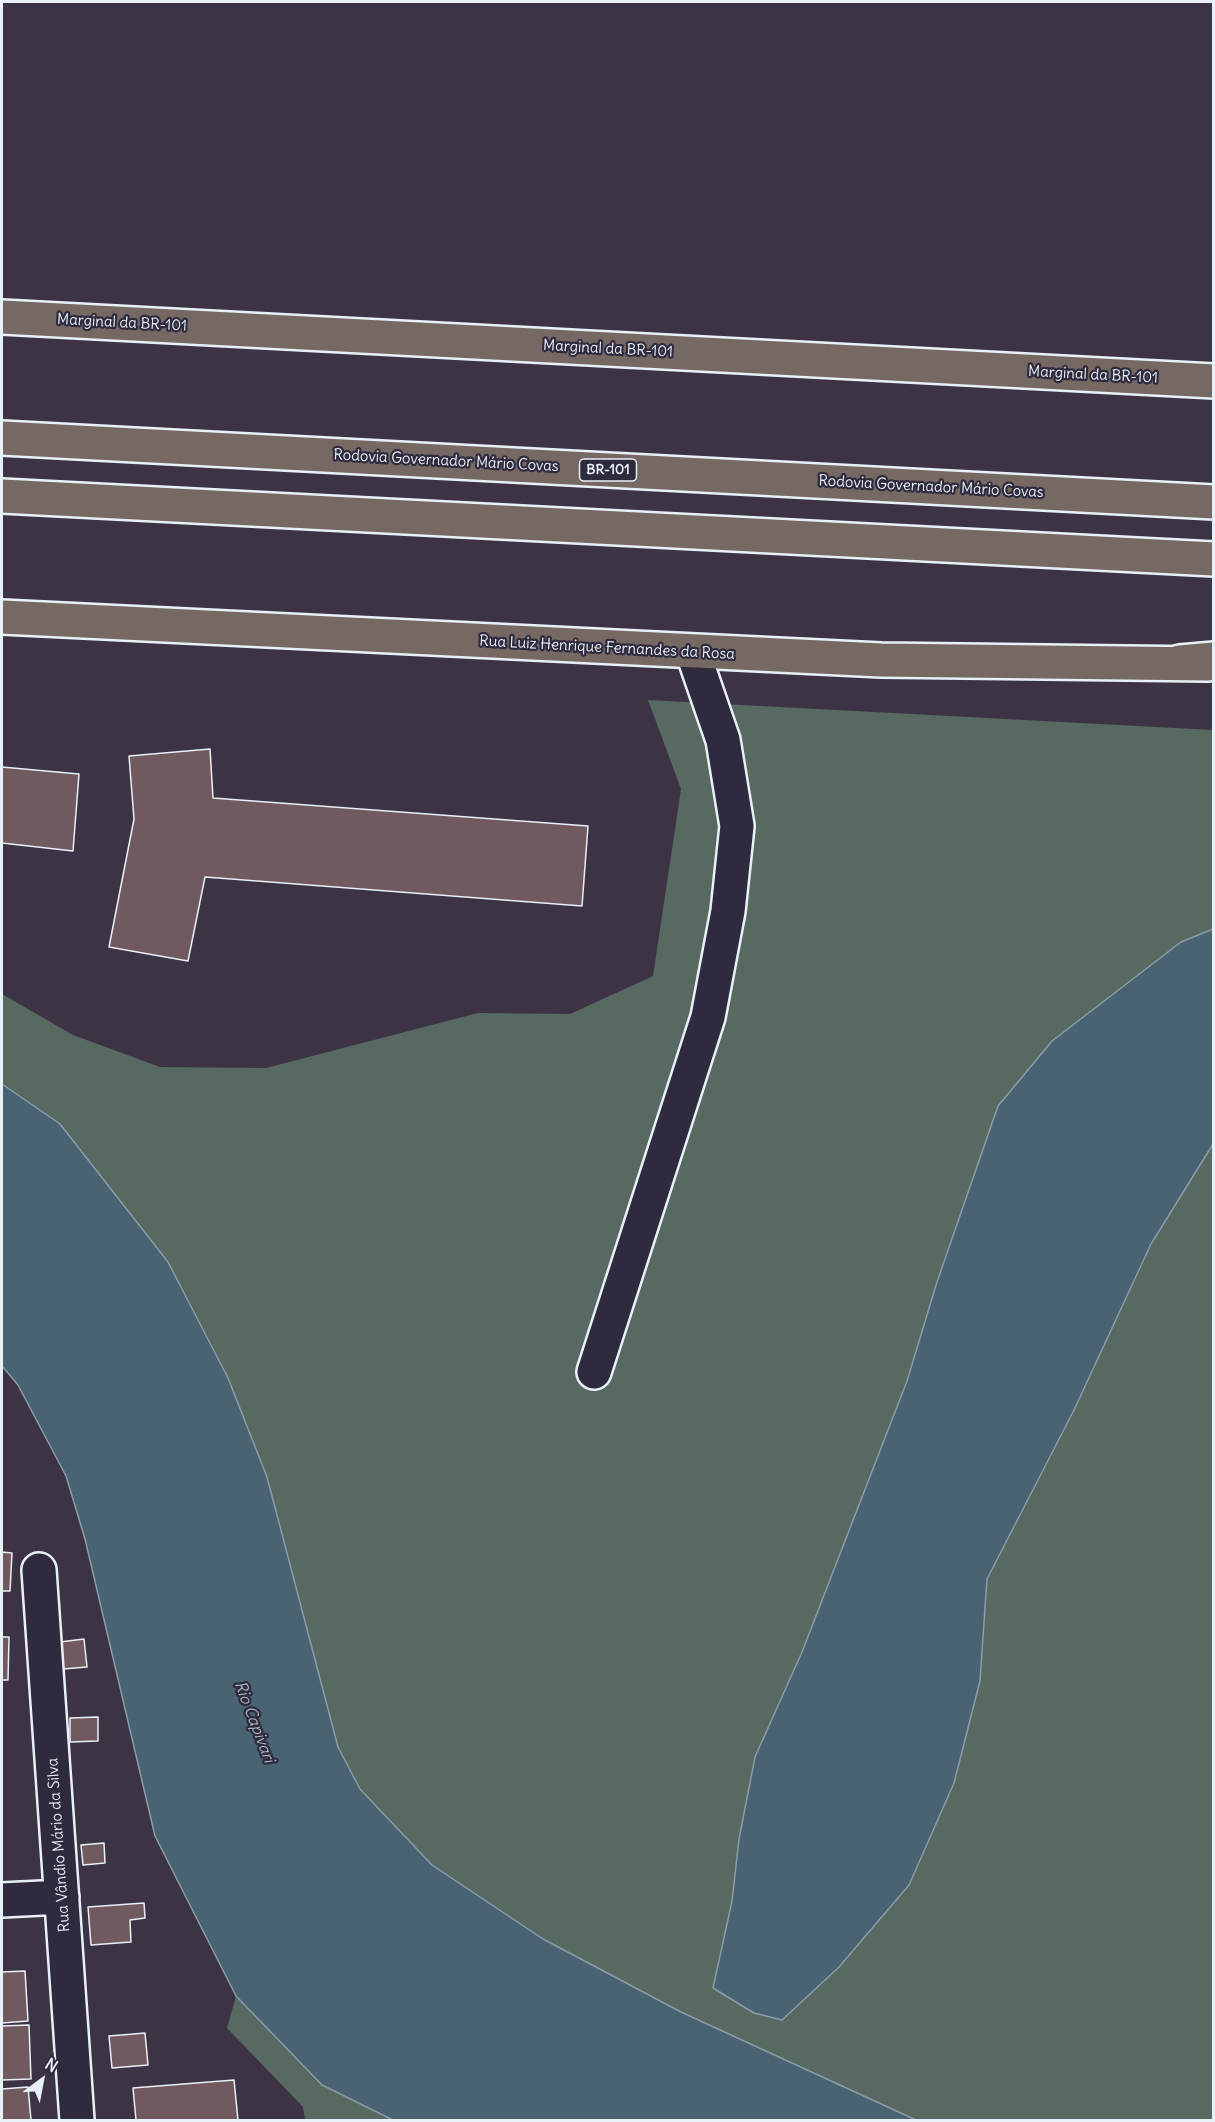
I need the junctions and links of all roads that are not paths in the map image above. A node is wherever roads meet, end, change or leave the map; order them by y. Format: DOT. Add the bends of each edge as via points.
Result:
graph roads {
  1 [pos="2,317"];
  2 [pos="1214,381"];
  3 [pos="2,438"];
  4 [pos="2,496"];
  5 [pos="1214,502"];
  6 [pos="1214,559"];
  7 [pos="2,617"];
  8 [pos="693,652"];
  9 [pos="1214,659"];
  10 [pos="1180,662"];
  11 [pos="1214,664"];
  12 [pos="594,1372"];
  13 [pos="39,1570"];
  14 [pos="62,1897"];
  15 [pos="2,1900"];
  16 [pos="77,2121"];
  1 -- 2 [label="main road, Marginal da BR-101"];
  3 -- 5 [label="main road, Rodovia Governador Mário Covas / BR-101"];
  4 -- 6 [label="main road"];
  7 -- 8 [label="main road, Rua Luiz Henrique Fernandes da Rosa"];
  8 -- 10 [label="main road, Rua Luiz Henrique Fernandes da Rosa" via="959,662"];
  8 -- 12 [label="street" via="723,740 737,826 728,910 708,1017"];
  9 -- 10 [label="main road"];
  10 -- 11 [label="main road, Rua Luiz Henrique Fernandes da Rosa"];
  13 -- 14 [label="street, Rua Vândio Mário da Silva"];
  14 -- 15 [label="street"];
  14 -- 16 [label="street, Rua Vândio Mário da Silva"];
}
